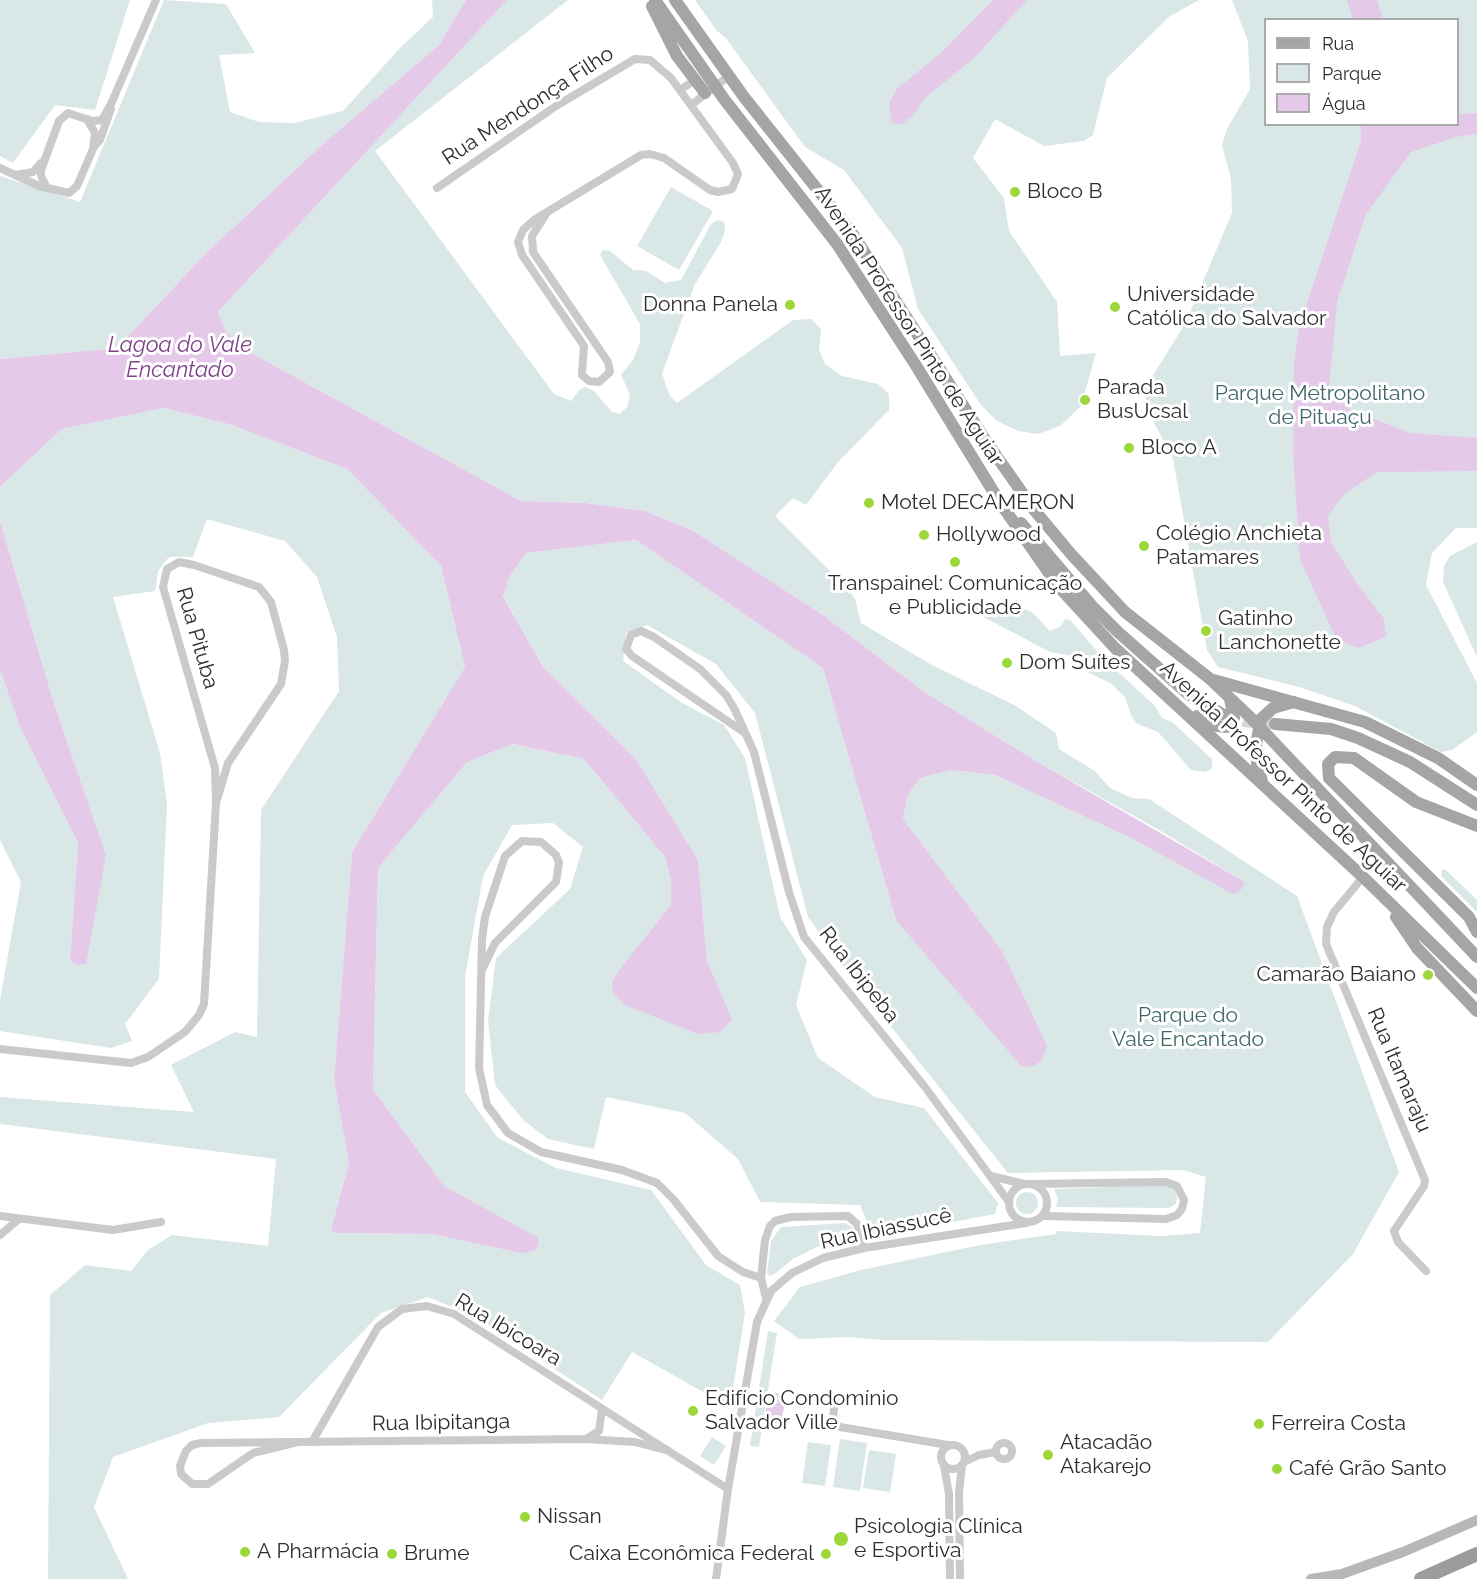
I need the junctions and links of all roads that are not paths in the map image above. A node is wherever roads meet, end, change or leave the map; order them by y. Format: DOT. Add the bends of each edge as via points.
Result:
graph roads {
  1 [pos="156,0"];
  2 [pos="649,0"];
  3 [pos="655,0"];
  4 [pos="675,0"];
  5 [pos="729,76"];
  6 [pos="694,80"];
  7 [pos="680,90"];
  8 [pos="710,90"];
  9 [pos="111,104"];
  10 [pos="691,105"];
  11 [pos="86,119"];
  12 [pos="93,149"];
  13 [pos="44,159"];
  14 [pos="0,168"];
  15 [pos="15,175"];
  16 [pos="47,188"];
  17 [pos="437,188"];
  18 [pos="546,214"];
  19 [pos="1001,504"];
  20 [pos="1209,678"];
  21 [pos="1230,697"];
  22 [pos="1299,701"];
  23 [pos="1180,707"];
  24 [pos="1222,714"];
  25 [pos="1275,724"];
  26 [pos="1258,725"];
  27 [pos="745,733"];
  28 [pos="212,755"];
  29 [pos="232,757"];
  30 [pos="1257,760"];
  31 [pos="1291,762"];
  32 [pos="1264,784"];
  33 [pos="1477,785"];
  34 [pos="216,803"];
  35 [pos="1477,804"];
  36 [pos="1477,826"];
  37 [pos="1363,877"];
  38 [pos="1383,896"];
  39 [pos="1477,932"];
  40 [pos="1477,955"];
  41 [pos="482,970"];
  42 [pos="1437,970"];
  43 [pos="1458,972"];
  44 [pos="1477,988"];
  45 [pos="1477,1011"];
  46 [pos="0,1048"];
  47 [pos="992,1176"];
  48 [pos="1028,1184"];
  49 [pos="1009,1202"];
  50 [pos="1011,1213"];
  51 [pos="0,1216"];
  52 [pos="1044,1216"];
  53 [pos="19,1219"];
  54 [pos="161,1222"];
  55 [pos="1026,1223"];
  56 [pos="987,1227"];
  57 [pos="0,1235"];
  58 [pos="864,1248"];
  59 [pos="1426,1271"];
  60 [pos="761,1278"];
  61 [pos="766,1298"];
  62 [pos="835,1401"];
  63 [pos="602,1409"];
  64 [pos="585,1439"];
  65 [pos="298,1442"];
  66 [pos="312,1442"];
  67 [pos="927,1443"];
  68 [pos="948,1445"];
  69 [pos="963,1450"];
  70 [pos="669,1451"];
  71 [pos="996,1452"];
  72 [pos="979,1455"];
  73 [pos="942,1462"];
  74 [pos="963,1464"];
  75 [pos="728,1489"];
  76 [pos="1477,1520"];
  77 [pos="1477,1554"];
  78 [pos="716,1579"];
  79 [pos="950,1579"];
  80 [pos="960,1579"];
  81 [pos="1311,1579"];
  82 [pos="1421,1579"];
  1 -- 9 [label="street"];
  2 -- 6 [label="main road" via="677,56"];
  3 -- 8 [label="main road, Avenida Professor Pinto de Aguiar"];
  4 -- 5 [label="main road, Avenida Professor Pinto de Aguiar"];
  5 -- 8 [label="street"];
  5 -- 20 [label="main road, Avenida Professor Pinto de Aguiar" via="852,234 1035,511 1109,598"];
  6 -- 7 [label="street"];
  6 -- 8 [label="main road"];
  7 -- 10 [label="street, Rua Mendonça Filho"];
  7 -- 17 [label="street, Rua Mendonça Filho" via="650,60 627,62"];
  8 -- 10 [label="street"];
  8 -- 19 [label="main road, Avenida Professor Pinto de Aguiar" via="837,244"];
  9 -- 11 [label="street" via="99,121"];
  9 -- 12 [label="street" via="110,115"];
  10 -- 18 [label="street, Rua Mendonça Filho" via="736,168 737,181 732,189 710,189 664,158 641,155"];
  11 -- 12 [label="street" via="95,133"];
  11 -- 13 [label="street" via="74,114 63,116"];
  12 -- 16 [label="street" via="73,190 64,194"];
  13 -- 15 [label="street" via="33,172"];
  13 -- 16 [label="street" via="41,176"];
  14 -- 15 [label="street"];
  15 -- 16 [label="street"];
  18 -- 18 [label="street" via="523,230 518,248 584,346 582,375 599,382 610,372 608,362 533,252 532,236"];
  19 -- 23 [label="main road, Avenida Professor Pinto de Aguiar" via="1076,607"];
  19 -- 24 [label="main road" via="1118,632 1188,694"];
  20 -- 21 [label="main road, Avenida Professor Pinto de Aguiar"];
  20 -- 22 [label="main road"];
  21 -- 23 [label="main road" via="1234,718 1227,727 1211,724"];
  21 -- 26 [label="main road, Avenida Professor Pinto de Aguiar"];
  22 -- 26 [label="main road" via="1274,708"];
  22 -- 33 [label="main road" via="1382,729 1438,758"];
  23 -- 32 [label="main road, Avenida Professor Pinto de Aguiar"];
  25 -- 35 [label="main road" via="1331,729 1358,738 1410,762"];
  26 -- 30 [label="main road"];
  26 -- 31 [label="main road, Avenida Professor Pinto de Aguiar"];
  27 -- 27 [label="street, Rua Ibipeba" via="726,694 700,669 647,633 631,635 626,649 632,656"];
  27 -- 47 [label="street, Rua Ibipeba" via="754,752 804,937"];
  28 -- 29 [label="street"];
  28 -- 29 [label="street, Rua Pituba" via="163,587 167,569 179,562 252,582 271,602 285,661 281,684"];
  28 -- 34 [label="street, Rua Pituba"];
  29 -- 34 [label="street, Rua Pituba"];
  30 -- 31 [label="main road" via="1266,751"];
  30 -- 32 [label="main road"];
  31 -- 40 [label="main road, Avenida Professor Pinto de Aguiar"];
  32 -- 37 [label="main road, Avenida Professor Pinto de Aguiar"];
  34 -- 46 [label="street, Rua Pituba" via="206,990 204,1005 193,1025 148,1057 131,1063"];
  36 -- 39 [label="main road" via="1416,802 1354,758 1335,757 1328,764 1329,778 1468,917"];
  37 -- 38 [label="main road, Avenida Professor Pinto de Aguiar"];
  37 -- 59 [label="street, Rua Itamaraju" via="1334,912 1326,927 1326,944 1425,1180 1394,1231 1398,1242"];
  38 -- 42 [label="main road" via="1417,948"];
  38 -- 43 [label="main road, Avenida Professor Pinto de Aguiar"];
  40 -- 43 [label="main road"];
  41 -- 41 [label="street" via="485,917 505,856 522,841 541,842 556,855 556,882 495,944"];
  41 -- 60 [label="street" via="479,1068 487,1106 496,1120 522,1143 541,1152 622,1170 657,1183 718,1256"];
  42 -- 43 [label="main road"];
  42 -- 45 [label="main road"];
  43 -- 44 [label="main road, Avenida Professor Pinto de Aguiar"];
  47 -- 48 [label="street"];
  47 -- 49 [label="street, Rua Ibipeba"];
  48 -- 49 [label="street" via="1013,1191"];
  48 -- 52 [label="street" via="1045,1194 1048,1205"];
  48 -- 52 [label="street" via="1166,1182 1177,1186 1184,1200 1177,1215 1166,1219"];
  49 -- 50 [label="street"];
  50 -- 55 [label="street"];
  50 -- 56 [label="street, Rua Ibiassucê"];
  51 -- 53 [label="street"];
  52 -- 55 [label="street"];
  53 -- 54 [label="street" via="113,1230"];
  53 -- 57 [label="street"];
  55 -- 56 [label="street, Rua Ibiassucê"];
  56 -- 58 [label="street, Rua Ibiassucê"];
  58 -- 60 [label="street" via="857,1224 848,1216 782,1218 767,1232"];
  58 -- 61 [label="street, Rua Ibiassucê" via="801,1268"];
  60 -- 61 [label="street"];
  61 -- 75 [label="street, Rua Ibiassucê" via="757,1322"];
  62 -- 67 [label="street" via="833,1418 837,1425"];
  63 -- 64 [label="street" via="599,1431"];
  63 -- 66 [label="street, Rua Ibicoara" via="453,1314 439,1308 413,1306 402,1309 378,1327"];
  63 -- 70 [label="street, Rua Ibicoara"];
  64 -- 66 [label="street, Rua Ibipitanga"];
  64 -- 70 [label="street, Rua Ibipitanga" via="635,1442"];
  65 -- 65 [label="street, Rua Ibipitanga" via="192,1445 182,1458 182,1474 192,1484 208,1484 253,1453"];
  65 -- 66 [label="street, Rua Ibipitanga"];
  67 -- 68 [label="street"];
  67 -- 73 [label="street"];
  68 -- 69 [label="street"];
  68 -- 73 [label="street" via="942,1450"];
  69 -- 72 [label="street"];
  69 -- 74 [label="street"];
  70 -- 75 [label="street, Rua Ibicoara"];
  71 -- 72 [label="street"];
  72 -- 74 [label="street"];
  73 -- 74 [label="street" via="951,1469"];
  73 -- 79 [label="street" via="949,1494"];
  74 -- 80 [label="street" via="959,1492"];
  75 -- 78 [label="street, Rua Ibiassucê"];
  76 -- 81 [label="main road" via="1342,1574"];
  77 -- 82 [label="highway"];
}
